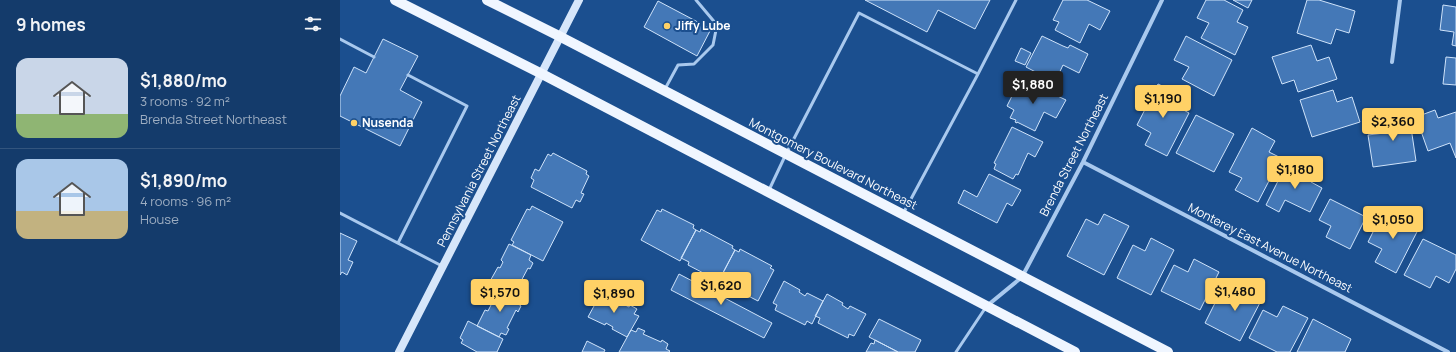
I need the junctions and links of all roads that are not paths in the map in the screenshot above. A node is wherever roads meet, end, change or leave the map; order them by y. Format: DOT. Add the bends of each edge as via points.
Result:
graph roads {
  1 [pos="395,0"];
  2 [pos="487,0"];
  3 [pos="579,0"];
  4 [pos="696,0"];
  5 [pos="1016,0"];
  6 [pos="1162,0"];
  7 [pos="1400,0"];
  8 [pos="560,36"];
  9 [pos="340,39"];
  10 [pos="374,57"];
  11 [pos="1392,62"];
  12 [pos="542,74"];
  13 [pos="978,74"];
  14 [pos="408,75"];
  15 [pos="664,91"];
  16 [pos="786,154"];
  17 [pos="1083,162"];
  18 [pos="768,192"];
  19 [pos="340,213"];
  20 [pos="903,215"];
  21 [pos="398,243"];
  22 [pos="443,267"];
  23 [pos="1022,277"];
  24 [pos="986,306"];
  25 [pos="399,352"];
  26 [pos="956,352"];
  27 [pos="1075,352"];
  28 [pos="1168,352"];
  29 [pos="1448,352"];
  1 -- 12 [label="main road"];
  2 -- 8 [label="main road, Montgomery Boulevard Northeast"];
  3 -- 8 [label="street, Pennsylvania Street Northeast"];
  4 -- 15 [label="lane" via="717,25 713,45 694,64 678,65"];
  5 -- 13 [label="lane"];
  6 -- 17 [label="street, Brenda Street Northeast"];
  7 -- 11 [label="street"];
  8 -- 12 [label="street, Pennsylvania Street Northeast"];
  8 -- 15 [label="main road, Montgomery Boulevard Northeast"];
  9 -- 10 [label="lane"];
  12 -- 18 [label="main road"];
  12 -- 22 [label="street, Pennsylvania Street Northeast"];
  13 -- 16 [label="lane" via="860,13"];
  13 -- 20 [label="lane"];
  14 -- 21 [label="lane" via="467,106"];
  15 -- 16 [label="main road, Montgomery Boulevard Northeast"];
  16 -- 18 [label="lane"];
  16 -- 20 [label="main road, Montgomery Boulevard Northeast"];
  17 -- 23 [label="street, Brenda Street Northeast"];
  17 -- 29 [label="street, Monterey East Avenue Northeast"];
  18 -- 24 [label="main road"];
  19 -- 21 [label="lane"];
  20 -- 23 [label="main road, Montgomery Boulevard Northeast"];
  21 -- 22 [label="lane"];
  22 -- 25 [label="street, Pennsylvania Street Northeast"];
  23 -- 24 [label="street, Brenda Street Northeast"];
  23 -- 28 [label="main road, Montgomery Boulevard Northeast"];
  24 -- 26 [label="lane"];
  24 -- 27 [label="main road"];
}
